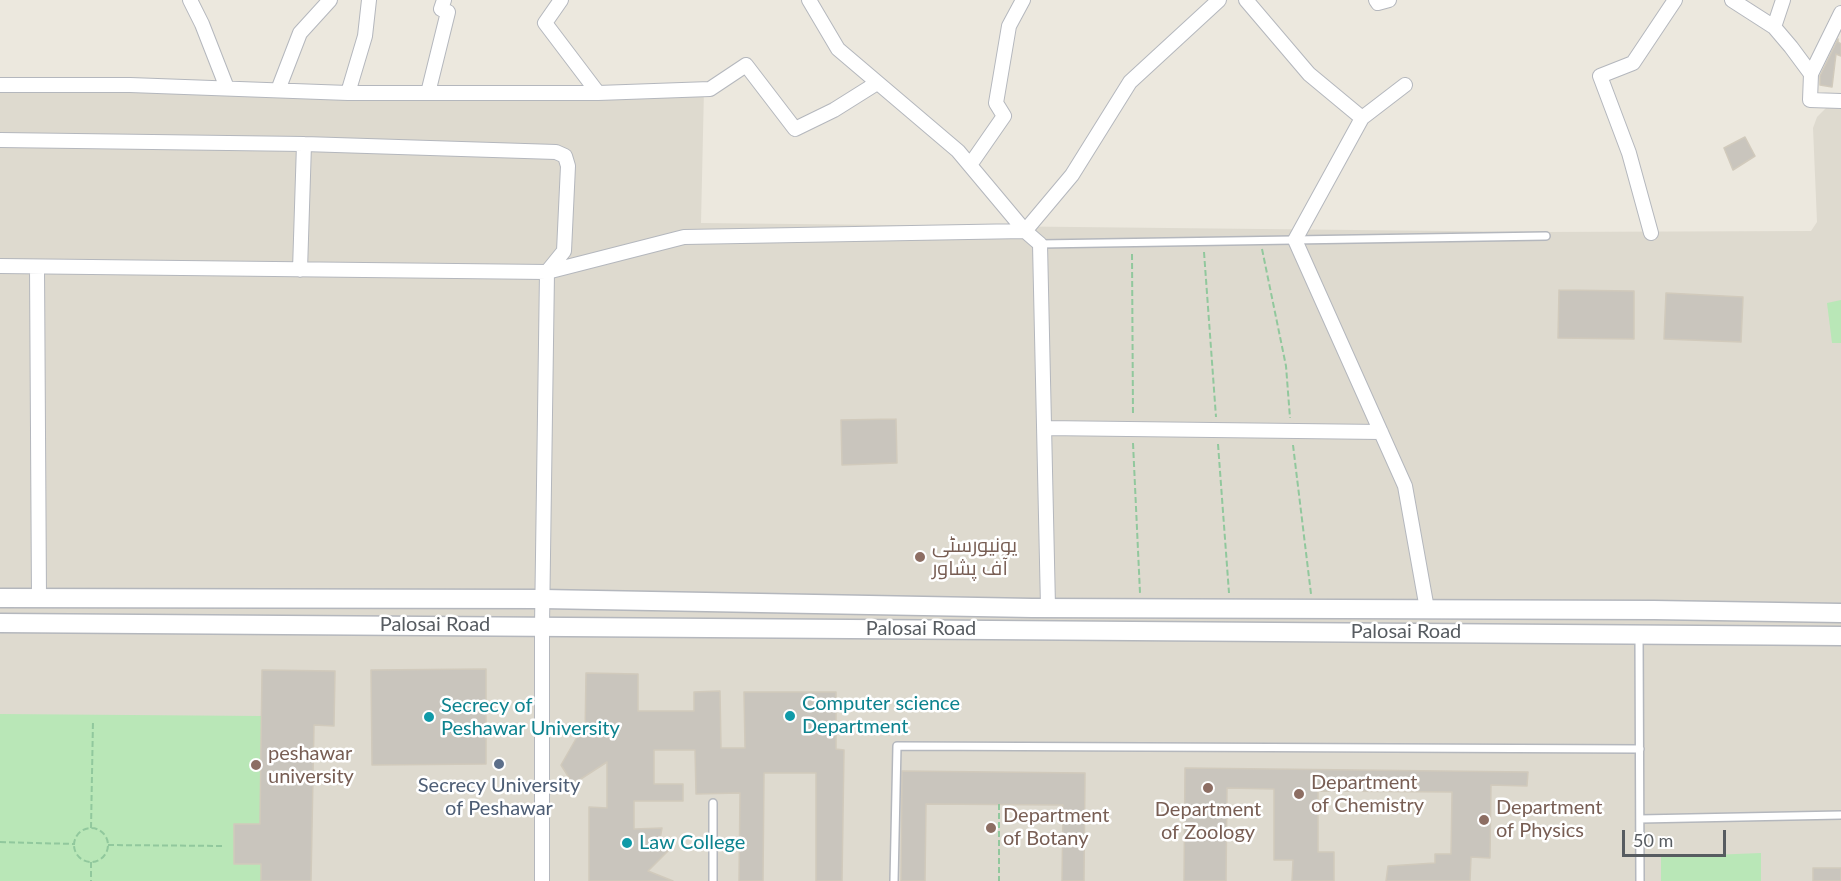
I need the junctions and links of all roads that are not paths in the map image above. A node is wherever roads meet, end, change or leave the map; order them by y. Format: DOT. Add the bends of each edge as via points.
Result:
graph roads {
  1 [pos="190,0"];
  2 [pos="330,0"];
  3 [pos="369,0"];
  4 [pos="444,0"];
  5 [pos="561,0"];
  6 [pos="809,0"];
  7 [pos="1023,0"];
  8 [pos="1219,0"];
  9 [pos="1246,0"];
  10 [pos="1376,0"];
  11 [pos="1389,0"];
  12 [pos="1675,0"];
  13 [pos="1732,0"];
  14 [pos="1783,0"];
  15 [pos="1841,13"];
  16 [pos="1774,27"];
  17 [pos="1811,74"];
  18 [pos="877,83"];
  19 [pos="0,85"];
  20 [pos="1405,85"];
  21 [pos="227,88"];
  22 [pos="278,90"];
  23 [pos="348,93"];
  24 [pos="428,93"];
  25 [pos="598,93"];
  26 [pos="1841,101"];
  27 [pos="1362,118"];
  28 [pos="0,140"];
  29 [pos="304,144"];
  30 [pos="970,165"];
  31 [pos="1025,231"];
  32 [pos="1651,232"];
  33 [pos="1546,236"];
  34 [pos="1295,240"];
  35 [pos="1040,244"];
  36 [pos="0,266"];
  37 [pos="37,267"];
  38 [pos="300,270"];
  39 [pos="548,272"];
  40 [pos="1044,428"];
  41 [pos="1381,432"];
  42 [pos="0,598"];
  43 [pos="39,598"];
  44 [pos="543,599"];
  45 [pos="1048,608"];
  46 [pos="1342,609"];
  47 [pos="1427,609"];
  48 [pos="1841,613"];
  49 [pos="0,623"];
  50 [pos="542,626"];
  51 [pos="1046,630"];
  52 [pos="1341,632"];
  53 [pos="1639,633"];
  54 [pos="1841,636"];
  55 [pos="1640,748"];
  56 [pos="713,803"];
  57 [pos="1841,815"];
  58 [pos="1640,819"];
  59 [pos="542,881"];
  60 [pos="713,881"];
  61 [pos="894,881"];
  62 [pos="1640,881"];
  1 -- 21 [label="street"];
  2 -- 22 [label="street" via="300,33"];
  3 -- 23 [label="street" via="365,36"];
  4 -- 24 [label="street" via="441,9 448,12"];
  5 -- 25 [label="street" via="545,23"];
  6 -- 18 [label="street" via="838,50"];
  7 -- 30 [label="street" via="1009,26 996,103 1004,116"];
  8 -- 31 [label="street" via="1130,82 1072,175"];
  9 -- 27 [label="street" via="1309,74"];
  10 -- 11 [label="street"];
  12 -- 32 [label="street" via="1633,63 1600,76 1629,153"];
  13 -- 16 [label="street"];
  14 -- 16 [label="street"];
  15 -- 17 [label="street"];
  16 -- 17 [label="street"];
  17 -- 26 [label="street" via="1810,100"];
  18 -- 25 [label="street" via="795,129 746,64 710,89"];
  18 -- 30 [label="street" via="958,150"];
  19 -- 21 [label="street"];
  20 -- 27 [label="street"];
  21 -- 22 [label="street"];
  22 -- 23 [label="street"];
  23 -- 24 [label="street"];
  24 -- 25 [label="street"];
  27 -- 34 [label="street"];
  28 -- 29 [label="street"];
  29 -- 38 [label="street"];
  29 -- 39 [label="street" via="556,152 565,156 568,166 564,250"];
  30 -- 31 [label="street"];
  31 -- 35 [label="street"];
  31 -- 39 [label="street" via="684,237"];
  33 -- 34 [label="lane"];
  34 -- 35 [label="lane"];
  34 -- 41 [label="street"];
  35 -- 40 [label="street"];
  36 -- 37 [label="street"];
  37 -- 38 [label="street"];
  37 -- 43 [label="street"];
  38 -- 39 [label="street"];
  39 -- 44 [label="street"];
  40 -- 41 [label="street"];
  40 -- 45 [label="street"];
  41 -- 47 [label="street" via="1405,486"];
  42 -- 43 [label="street"];
  43 -- 44 [label="street"];
  44 -- 45 [label="street"];
  44 -- 50 [label="street"];
  45 -- 46 [label="street"];
  45 -- 51 [label="street"];
  46 -- 47 [label="street"];
  46 -- 52 [label="street"];
  47 -- 48 [label="street"];
  49 -- 50 [label="street, Palosai Road"];
  50 -- 51 [label="street, Palosai Road"];
  50 -- 59 [label="street"];
  51 -- 52 [label="street, Palosai Road"];
  52 -- 53 [label="street, Palosai Road"];
  53 -- 54 [label="street, Palosai Road"];
  53 -- 55 [label="lane"];
  55 -- 58 [label="lane"];
  55 -- 61 [label="lane" via="897,746"];
  56 -- 60 [label="lane"];
  57 -- 58 [label="lane"];
  58 -- 62 [label="lane"];
}
